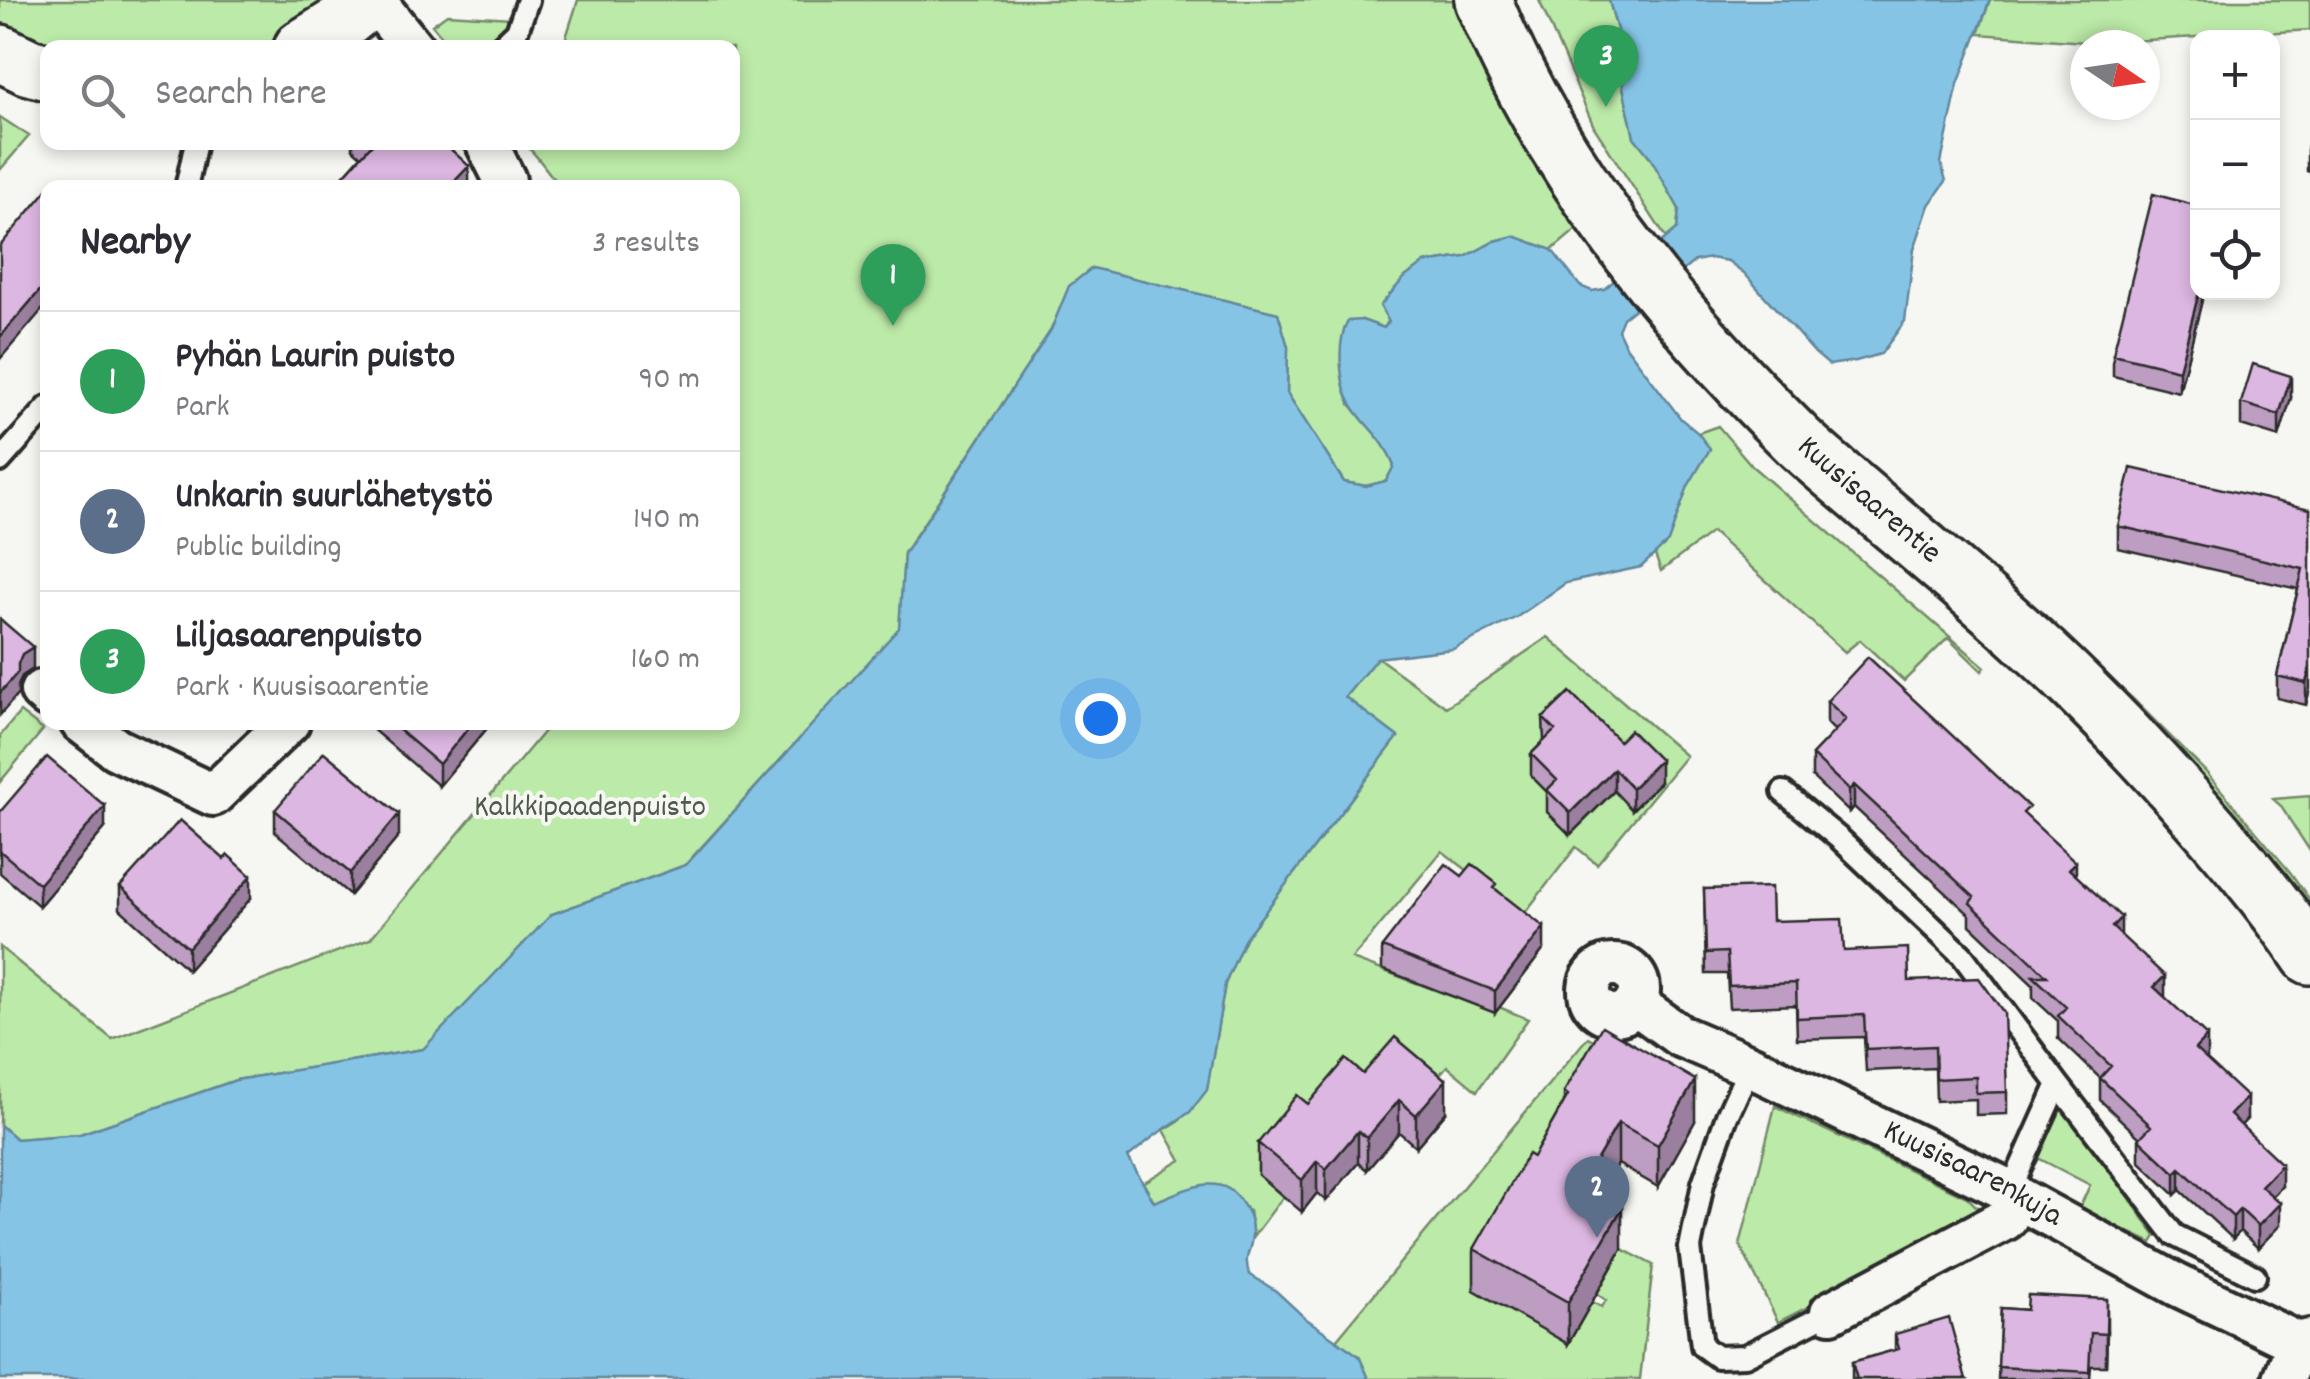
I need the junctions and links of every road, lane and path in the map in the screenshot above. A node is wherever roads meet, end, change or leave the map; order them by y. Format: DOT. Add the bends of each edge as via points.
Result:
graph roads {
  1 [pos="372,0"];
  2 [pos="528,0"];
  3 [pos="1482,0"];
  4 [pos="315,40"];
  5 [pos="406,40"];
  6 [pos="507,40"];
  7 [pos="0,53"];
  8 [pos="40,70"];
  9 [pos="194,150"];
  10 [pos="490,150"];
  11 [pos="188,180"];
  12 [pos="505,180"];
  13 [pos="40,416"];
  14 [pos="0,461"];
  15 [pos="91,730"];
  16 [pos="281,730"];
  17 [pos="1783,792"];
  18 [pos="2310,956"];
  19 [pos="1636,1004"];
  20 [pos="1750,1066"];
  21 [pos="2058,1084"];
  22 [pos="2014,1195"];
  23 [pos="2255,1276"];
  24 [pos="1831,1312"];
  25 [pos="2298,1354"];
  1 -- 4 [label="main road"];
  1 -- 5 [label="street"];
  2 -- 6 [label="lane"];
  3 -- 18 [label="main road, Kuusisaarentie" via="1548,131 1671,306 1801,444 2030,641 2132,742 2222,841"];
  7 -- 8 [label="main road"];
  9 -- 11 [label="lane"];
  10 -- 12 [label="street"];
  13 -- 14 [label="lane"];
  15 -- 16 [label="street" via="116,749 213,795"];
  17 -- 21 [label="lane" via="1962,955"];
  19 -- 20 [label="street, Kuusisaarenkuja" via="1680,1036"];
  20 -- 22 [label="street, Kuusisaarenkuja"];
  20 -- 24 [label="lane" via="1703,1183 1690,1248 1702,1346 1717,1356 1745,1356"];
  21 -- 22 [label="lane"];
  21 -- 23 [label="lane" via="2174,1235"];
  22 -- 24 [label="street" via="2006,1218"];
  22 -- 25 [label="street, Kuusisaarenkuja"];
}
